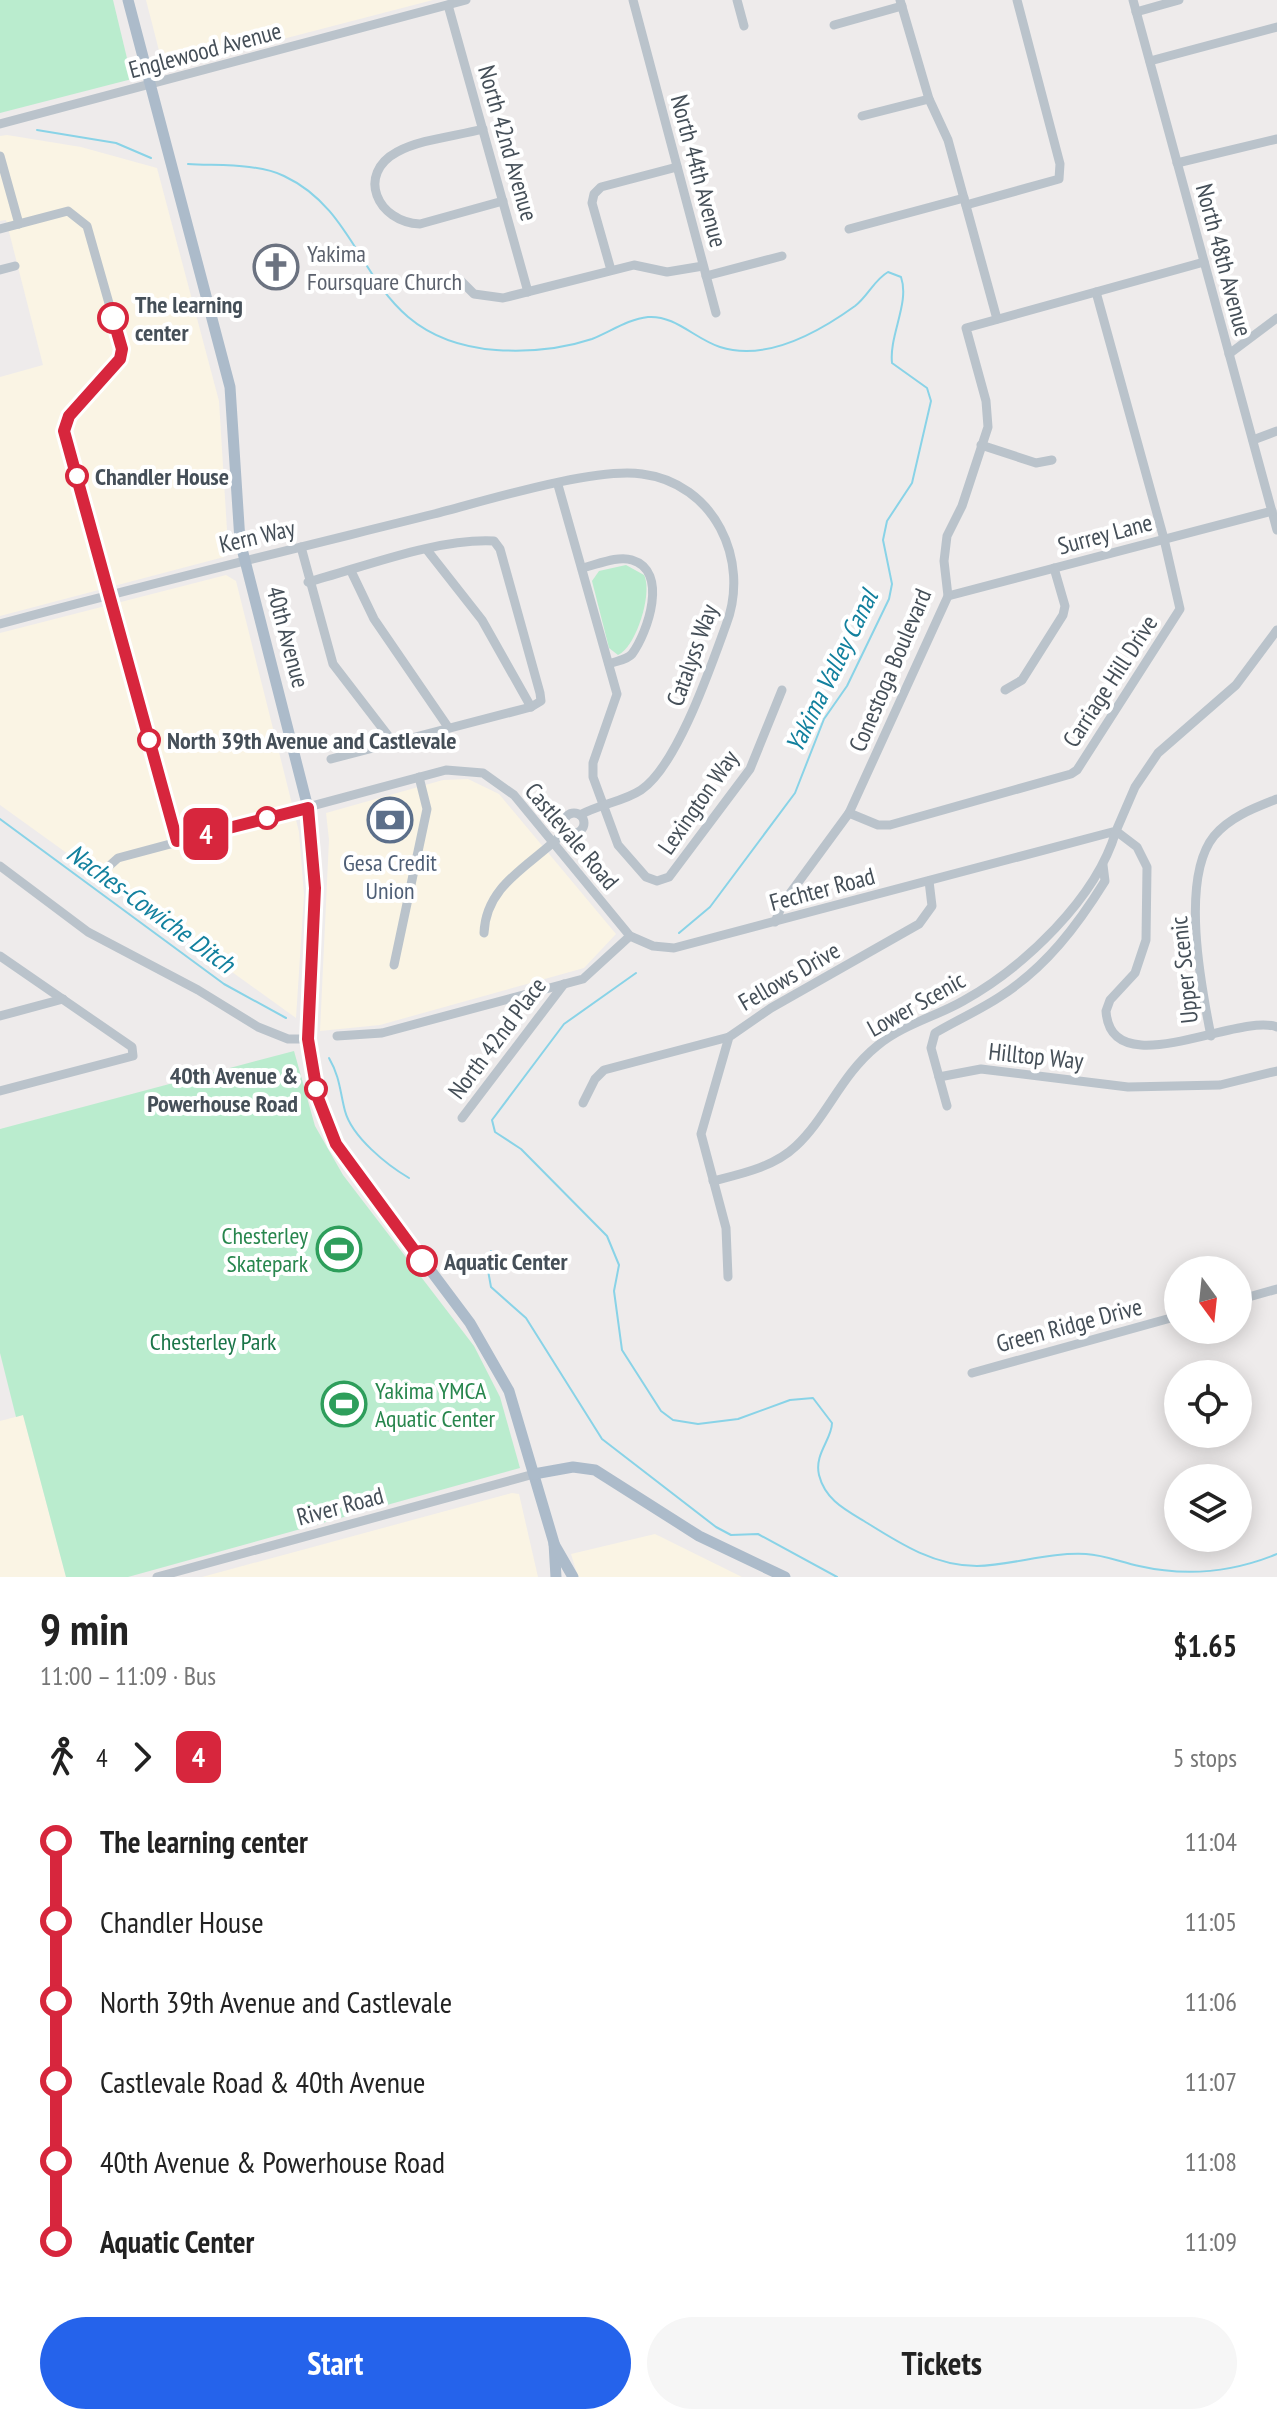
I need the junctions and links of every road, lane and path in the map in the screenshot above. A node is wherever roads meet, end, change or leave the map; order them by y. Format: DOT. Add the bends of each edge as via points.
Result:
graph roads {
  1 [pos="128,0"];
  2 [pos="466,0"];
  3 [pos="633,0"];
  4 [pos="737,0"];
  5 [pos="1017,0"];
  6 [pos="1133,0"];
  7 [pos="1179,0"];
  8 [pos="901,3"];
  9 [pos="448,5"];
  10 [pos="1136,12"];
  11 [pos="834,25"];
  12 [pos="744,26"];
  13 [pos="1277,27"];
  14 [pos="1150,61"];
  15 [pos="149,86"];
  16 [pos="929,99"];
  17 [pos="862,116"];
  18 [pos="0,124"];
  19 [pos="483,129"];
  20 [pos="1277,139"];
  21 [pos="0,156"];
  22 [pos="1177,163"];
  23 [pos="677,167"];
  24 [pos="503,201"];
  25 [pos="965,202"];
  26 [pos="19,224"];
  27 [pos="0,229"];
  28 [pos="849,229"];
  29 [pos="782,256"];
  30 [pos="1204,262"];
  31 [pos="15,266"];
  32 [pos="0,270"];
  33 [pos="611,270"];
  34 [pos="704,271"];
  35 [pos="459,279"];
  36 [pos="528,292"];
  37 [pos="1096,292"];
  38 [pos="716,313"];
  39 [pos="1277,318"];
  40 [pos="997,319"];
  41 [pos="1229,354"];
  42 [pos="1277,431"];
  43 [pos="1253,440"];
  44 [pos="981,445"];
  45 [pos="1052,460"];
  46 [pos="558,485"];
  47 [pos="525,491"];
  48 [pos="1272,511"];
  49 [pos="1277,530"];
  50 [pos="1164,539"];
  51 [pos="301,547"];
  52 [pos="427,550"];
  53 [pos="244,559"];
  54 [pos="582,568"];
  55 [pos="1054,568"];
  56 [pos="351,571"];
  57 [pos="308,582"];
  58 [pos="110,595"];
  59 [pos="948,596"];
  60 [pos="0,624"];
  61 [pos="1277,630"];
  62 [pos="609,664"];
  63 [pos="782,690"];
  64 [pos="1005,690"];
  65 [pos="531,707"];
  66 [pos="448,727"];
  67 [pos="393,742"];
  68 [pos="331,759"];
  69 [pos="419,777"];
  70 [pos="1277,799"];
  71 [pos="605,802"];
  72 [pos="308,808"];
  73 [pos="849,813"];
  74 [pos="580,815"];
  75 [pos="566,830"];
  76 [pos="1116,831"];
  77 [pos="177,841"];
  78 [pos="552,845"];
  79 [pos="1103,865"];
  80 [pos="0,866"];
  81 [pos="108,867"];
  82 [pos="5,875"];
  83 [pos="929,881"];
  84 [pos="775,922"];
  85 [pos="484,933"];
  86 [pos="630,936"];
  87 [pos="0,956"];
  88 [pos="394,965"];
  89 [pos="564,984"];
  90 [pos="63,999"];
  91 [pos="0,1016"];
  92 [pos="1277,1027"];
  93 [pos="337,1036"];
  94 [pos="1211,1036"];
  95 [pos="729,1037"];
  96 [pos="308,1039"];
  97 [pos="1277,1071"];
  98 [pos="939,1077"];
  99 [pos="0,1091"];
  100 [pos="583,1103"];
  101 [pos="947,1106"];
  102 [pos="462,1118"];
  103 [pos="713,1181"];
  104 [pos="728,1277"];
  105 [pos="1277,1289"];
  106 [pos="1252,1296"];
  107 [pos="1164,1320"];
  108 [pos="972,1373"];
  109 [pos="534,1474"];
  110 [pos="554,1543"];
  111 [pos="197,1566"];
  112 [pos="157,1577"];
  113 [pos="200,1577"];
  114 [pos="556,1577"];
  115 [pos="573,1577"];
  116 [pos="785,1577"];
  1 -- 15 [label="main road, 40th Avenue"];
  2 -- 9 [label="street, Englewood Avenue"];
  3 -- 23 [label="street, North 44th Avenue"];
  4 -- 12 [label="street"];
  5 -- 25 [label="street" via="1060,164 1059,179"];
  6 -- 10 [label="street, North 48th Avenue"];
  7 -- 10 [label="street"];
  8 -- 11 [label="street"];
  8 -- 16 [label="street"];
  9 -- 15 [label="street, Englewood Avenue"];
  9 -- 19 [label="street, North 42nd Avenue"];
  10 -- 14 [label="street, North 48th Avenue"];
  13 -- 14 [label="street"];
  14 -- 22 [label="street, North 48th Avenue"];
  15 -- 18 [label="street, Englewood Avenue"];
  15 -- 53 [label="main road, 40th Avenue" via="230,387"];
  16 -- 17 [label="street"];
  16 -- 25 [label="street" via="948,140"];
  19 -- 24 [label="street, North 42nd Avenue"];
  19 -- 24 [label="street" via="398,152 377,181 379,205 398,221 420,224"];
  20 -- 22 [label="street"];
  21 -- 26 [label="street"];
  22 -- 30 [label="street, North 48th Avenue"];
  23 -- 33 [label="street" via="601,187 594,194"];
  23 -- 34 [label="street, North 44th Avenue"];
  24 -- 36 [label="street, North 42nd Avenue"];
  25 -- 28 [label="street"];
  25 -- 40 [label="street"];
  26 -- 27 [label="street"];
  26 -- 58 [label="street" via="68,211 87,226 122,349 120,359 69,416 64,431"];
  29 -- 34 [label="street, North 44th Avenue"];
  30 -- 37 [label="street, Conestoga Boulevard"];
  30 -- 41 [label="street, North 48th Avenue"];
  31 -- 32 [label="street"];
  33 -- 34 [label="street" via="634,265"];
  33 -- 36 [label="street"];
  34 -- 38 [label="street"];
  35 -- 36 [label="street" via="486,298"];
  37 -- 40 [label="street, Conestoga Boulevard"];
  37 -- 50 [label="street, Carriage Hill Drive"];
  39 -- 41 [label="street"];
  40 -- 44 [label="street, Conestoga Boulevard" via="966,328 988,412"];
  41 -- 43 [label="street, North 48th Avenue"];
  42 -- 43 [label="street"];
  43 -- 48 [label="street, North 48th Avenue"];
  44 -- 45 [label="street" via="1036,463"];
  44 -- 59 [label="street, Conestoga Boulevard" via="945,548"];
  46 -- 47 [label="street, Catalyss Way"];
  46 -- 54 [label="street"];
  46 -- 71 [label="street, Catalyss Way" via="627,472 680,486 702,503 721,529 734,567 730,616 682,737 647,786"];
  47 -- 51 [label="street, Kern Way"];
  48 -- 49 [label="street, North 48th Avenue"];
  48 -- 50 [label="street, Surrey Lane"];
  50 -- 55 [label="street, Surrey Lane"];
  50 -- 73 [label="street, Carriage Hill Drive" via="1180,609 1077,770 890,825"];
  51 -- 53 [label="street, Kern Way"];
  51 -- 57 [label="street"];
  52 -- 56 [label="street"];
  52 -- 65 [label="street" via="482,620"];
  52 -- 65 [label="street" via="478,540 494,541 500,549 540,693 541,701"];
  53 -- 58 [label="street, Kern Way"];
  53 -- 72 [label="main road, 40th Avenue"];
  54 -- 62 [label="street"];
  54 -- 62 [label="street" via="627,558 652,578 653,599 634,649 627,658"];
  55 -- 59 [label="street, Surrey Lane"];
  55 -- 64 [label="street" via="1063,615 1022,680"];
  56 -- 57 [label="street"];
  56 -- 66 [label="street" via="374,619"];
  57 -- 67 [label="street" via="333,664"];
  58 -- 60 [label="street, Kern Way"];
  58 -- 77 [label="street"];
  59 -- 73 [label="street, Conestoga Boulevard"];
  61 -- 76 [label="street" via="1214,706 1158,753 1135,787"];
  62 -- 71 [label="street" via="617,694 592,770"];
  63 -- 71 [label="street, Lexington Way" via="750,769 669,877 651,880 618,845"];
  65 -- 66 [label="street"];
  66 -- 67 [label="street"];
  67 -- 68 [label="street"];
  69 -- 72 [label="street, Castlevale Road"];
  69 -- 78 [label="street, Castlevale Road" via="446,770 483,773 514,795"];
  69 -- 88 [label="street" via="427,809"];
  70 -- 94 [label="street, Upper Scenic" via="1223,826 1208,843 1201,863 1197,918"];
  71 -- 74 [label="street, Catalyss Way"];
  72 -- 77 [label="street, Castlevale Road"];
  72 -- 96 [label="main road, 40th Avenue" via="315,888"];
  73 -- 84 [label="street, Conestoga Boulevard" via="783,903"];
  74 -- 75 [label="street, Catalyss Way" via="568,815"];
  74 -- 75 [label="street, Catalyss Way" via="581,830"];
  75 -- 78 [label="street, Catalyss Way"];
  76 -- 79 [label="street, Lower Scenic"];
  76 -- 83 [label="street, Fechter Road"];
  76 -- 94 [label="street, Upper Scenic" via="1137,847 1147,867 1146,940 1135,973 1107,1006 1108,1027 1126,1044"];
  77 -- 81 [label="street, Castlevale Road" via="118,858"];
  78 -- 85 [label="street, Catalyss Way" via="495,892 485,913"];
  78 -- 86 [label="street, Castlevale Road"];
  79 -- 98 [label="street, Hilltop Way" via="1105,881 1090,905 1034,972 935,1033 931,1048"];
  79 -- 103 [label="street, Lower Scenic" via="1068,913 1015,967 964,1000 891,1035 862,1059 797,1146 758,1168"];
  80 -- 82 [label="street"];
  82 -- 96 [label="street" via="88,932 258,1027 288,1039"];
  83 -- 84 [label="street, Fechter Road"];
  83 -- 95 [label="street, Fellows Drive" via="932,906 919,924"];
  84 -- 86 [label="street, Fechter Road" via="674,948"];
  86 -- 89 [label="street" via="590,975"];
  87 -- 90 [label="street"];
  89 -- 93 [label="street" via="382,1033"];
  89 -- 102 [label="street, North 42nd Place"];
  90 -- 91 [label="street"];
  90 -- 99 [label="street" via="132,1047 133,1056"];
  92 -- 94 [label="street"];
  95 -- 100 [label="street" via="604,1070"];
  95 -- 103 [label="street, Fellows Drive" via="701,1124"];
  96 -- 109 [label="main road, 40th Avenue" via="318,1098 336,1144 488,1350 509,1391"];
  97 -- 98 [label="street, Hilltop Way" via="1220,1085 1128,1087 981,1069"];
  98 -- 101 [label="street"];
  103 -- 104 [label="street, Fellows Drive" via="726,1228"];
  105 -- 106 [label="street"];
  107 -- 108 [label="street, Green Ridge Drive"];
  109 -- 110 [label="main road, 40th Avenue"];
  109 -- 111 [label="street, River Road"];
  109 -- 116 [label="main road" via="573,1467 595,1470 699,1536"];
  110 -- 114 [label="main road"];
  110 -- 115 [label="main road"];
  111 -- 112 [label="street, River Road"];
  111 -- 113 [label="street"];
}
